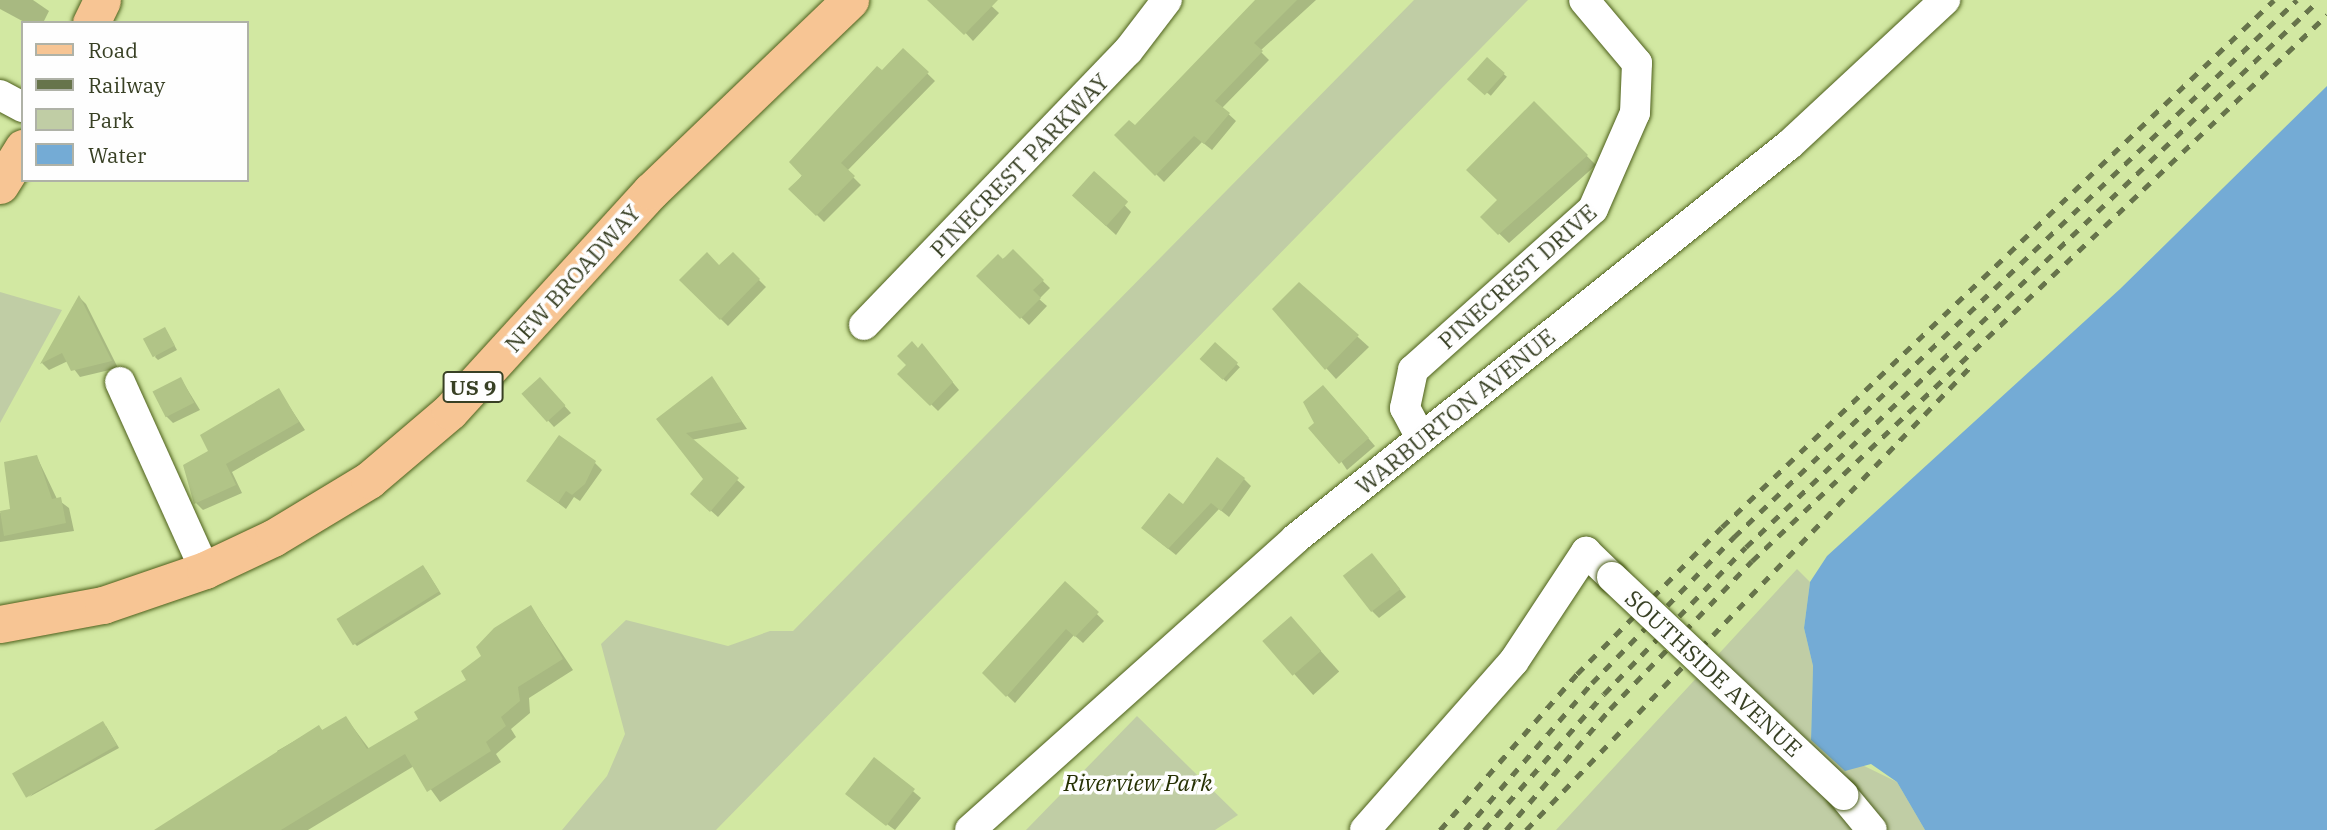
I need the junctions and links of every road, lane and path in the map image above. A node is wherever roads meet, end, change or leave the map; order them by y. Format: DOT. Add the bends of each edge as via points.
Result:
graph roads {
  1 [pos="102,0"];
  2 [pos="850,0"];
  3 [pos="1167,0"];
  4 [pos="1584,0"];
  5 [pos="1945,0"];
  6 [pos="92,21"];
  7 [pos="0,95"];
  8 [pos="21,106"];
  9 [pos="21,151"];
  10 [pos="0,185"];
  11 [pos="864,325"];
  12 [pos="120,382"];
  13 [pos="1421,438"];
  14 [pos="205,570"];
  15 [pos="0,624"];
  16 [pos="970,830"];
  17 [pos="1365,830"];
  18 [pos="1871,830"];
  1 -- 6 [label="main road"];
  2 -- 14 [label="main road, NEW BROADWAY / US 9" via="651,191 426,433 336,502"];
  3 -- 11 [label="street, PINECREST PARKWAY" via="1128,51"];
  4 -- 13 [label="street, PINECREST DRIVE" via="1637,63 1635,113 1593,209 1413,370 1405,408"];
  5 -- 13 [label="street, WARBURTON AVENUE" via="1790,144"];
  7 -- 8 [label="street"];
  9 -- 10 [label="main road"];
  12 -- 14 [label="street"];
  13 -- 16 [label="street, WARBURTON AVENUE" via="1285,548"];
  14 -- 15 [label="main road, NEW BROADWAY / US 9" via="103,605"];
  17 -- 18 [label="street, SOUTHSIDE AVENUE, bridge" via="1514,661 1586,552 1843,795"];
}
